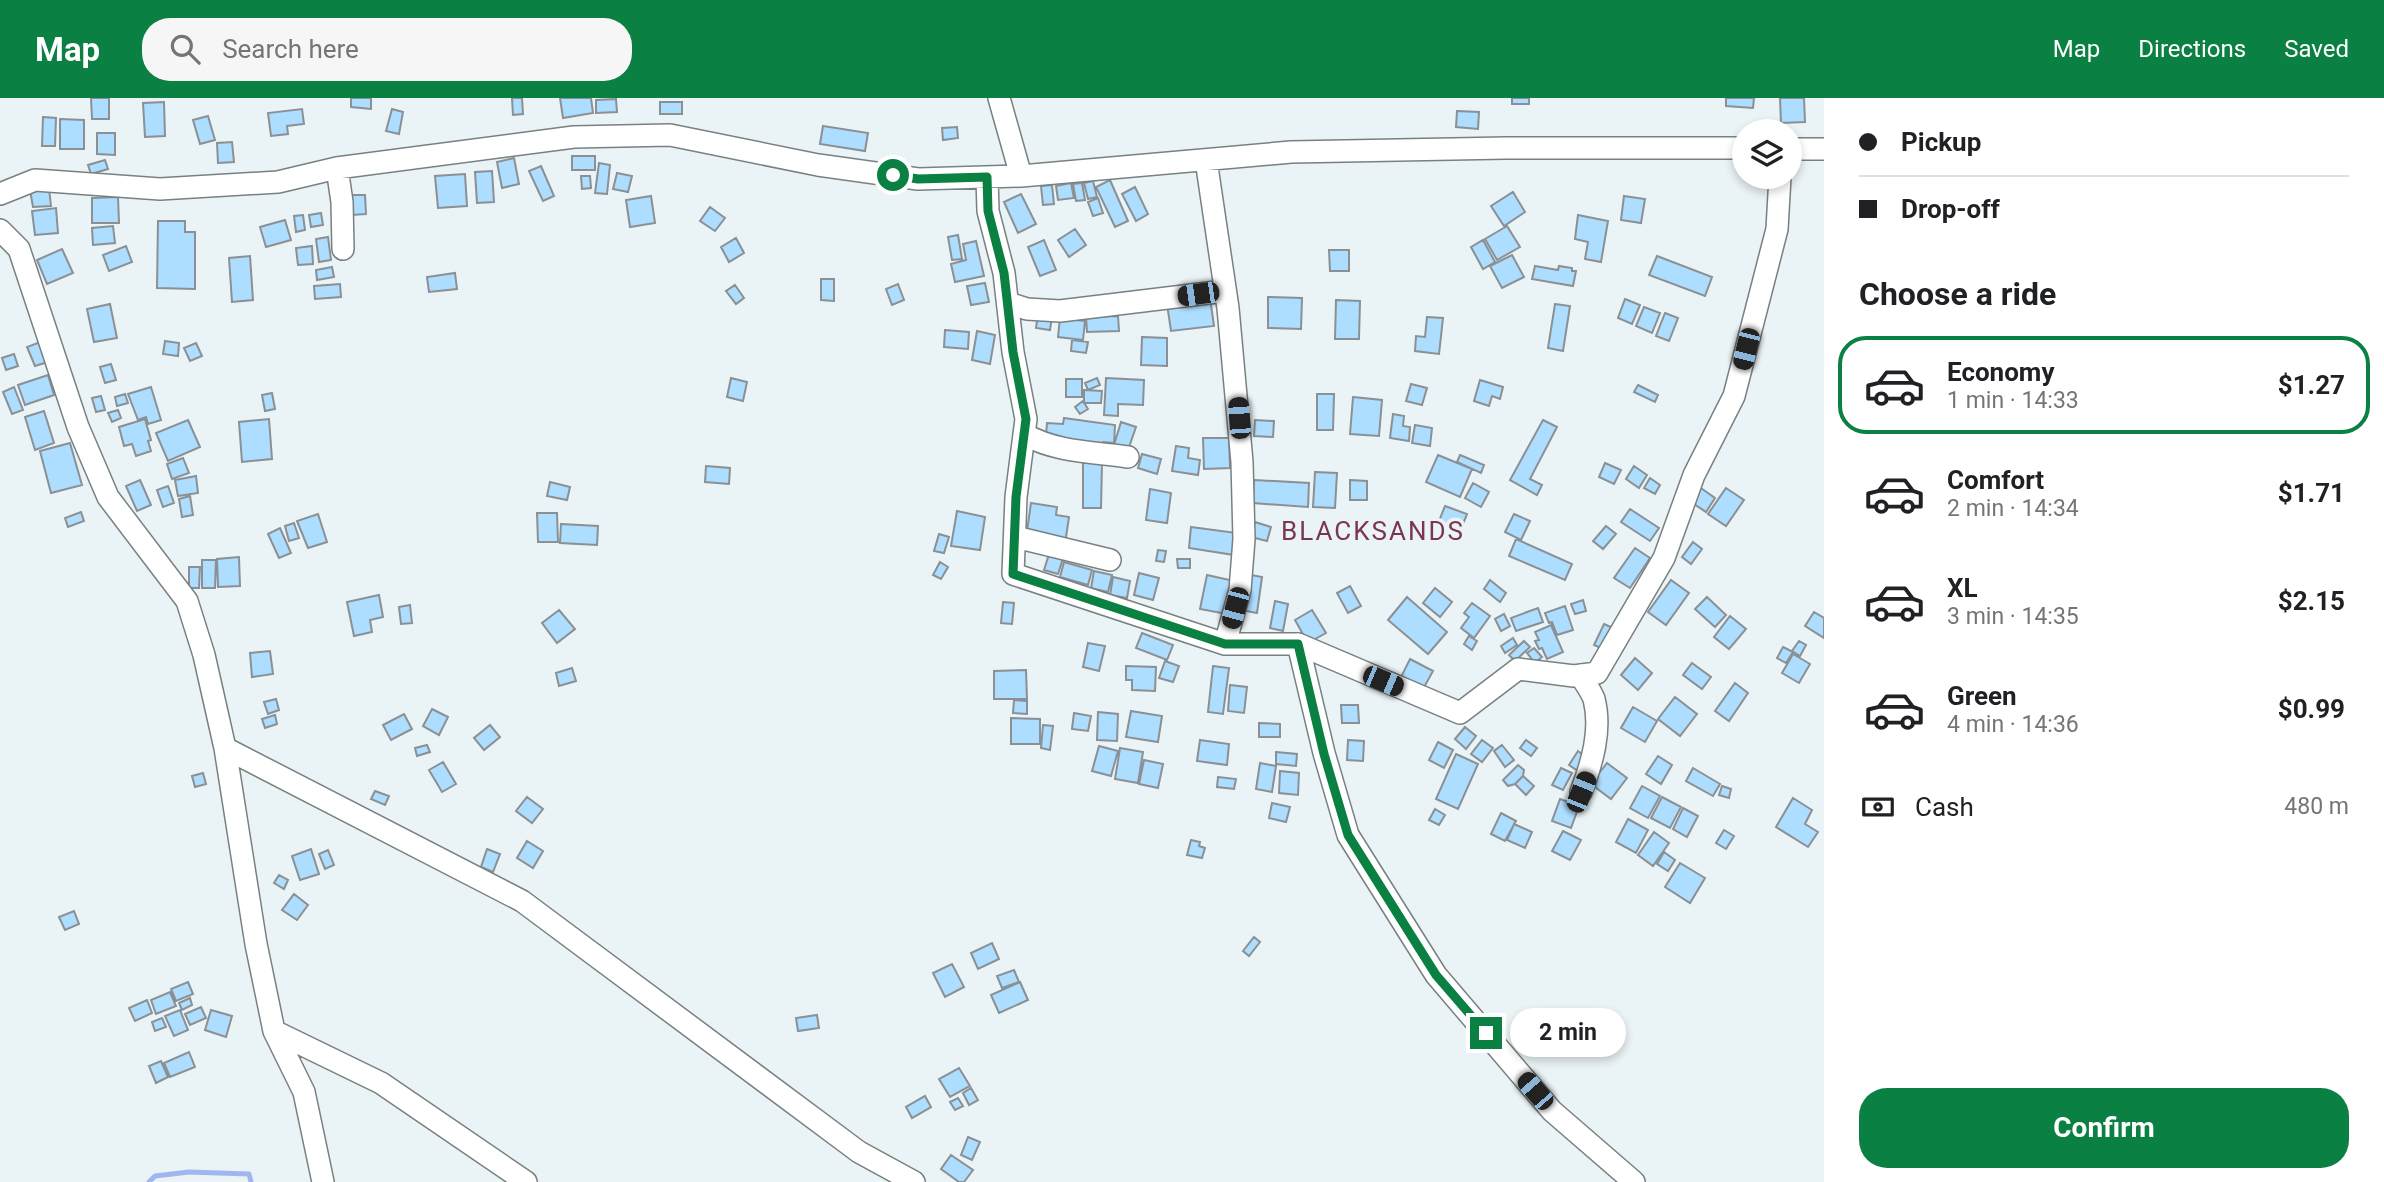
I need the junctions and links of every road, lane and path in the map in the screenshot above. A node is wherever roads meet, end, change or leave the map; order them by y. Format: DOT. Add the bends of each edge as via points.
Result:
graph roads {
  1 [pos="999,98"];
  2 [pos="1732,148"];
  3 [pos="1802,149"];
  4 [pos="1824,149"];
  5 [pos="1206,160"];
  6 [pos="337,168"];
  7 [pos="1021,176"];
  8 [pos="987,177"];
  9 [pos="1779,189"];
  10 [pos="0,194"];
  11 [pos="0,230"];
  12 [pos="344,249"];
  13 [pos="1225,290"];
  14 [pos="1008,303"];
  15 [pos="1024,434"];
  16 [pos="1128,457"];
  17 [pos="1015,537"];
  18 [pos="1110,560"];
  19 [pos="1225,644"];
  20 [pos="1298,644"];
  21 [pos="1580,675"];
  22 [pos="225,748"];
  23 [pos="1581,792"];
  24 [pos="274,1031"];
  25 [pos="323,1182"];
  26 [pos="526,1182"];
  27 [pos="914,1182"];
  28 [pos="1634,1182"];
  1 -- 7 [label="street"];
  2 -- 5 [label="street" via="1291,152"];
  3 -- 4 [label="street"];
  5 -- 7 [label="street"];
  5 -- 13 [label="street"];
  6 -- 8 [label="street" via="574,136 670,135 918,179"];
  6 -- 10 [label="street" via="278,182 160,189 34,180"];
  6 -- 12 [label="street"];
  7 -- 8 [label="street"];
  8 -- 14 [label="street" via="988,211"];
  9 -- 21 [label="street" via="1777,229 1734,396 1694,475 1664,558 1597,673"];
  11 -- 22 [label="street" via="19,250 78,427 108,497 187,601"];
  13 -- 14 [label="street" via="1059,311"];
  13 -- 19 [label="street" via="1237,395 1244,539 1240,590"];
  14 -- 15 [label="street" via="1026,419"];
  15 -- 16 [label="street" via="1066,449"];
  15 -- 17 [label="street"];
  17 -- 18 [label="street"];
  17 -- 19 [label="street" via="1013,574"];
  19 -- 20 [label="street"];
  20 -- 21 [label="street" via="1460,713 1518,669"];
  20 -- 28 [label="street" via="1348,835 1436,975 1552,1111"];
  21 -- 23 [label="street" via="1594,697 1598,727"];
  22 -- 24 [label="street"];
  22 -- 27 [label="street" via="522,901 859,1152"];
  24 -- 25 [label="street" via="304,1091"];
  24 -- 26 [label="street" via="381,1083"];
}
